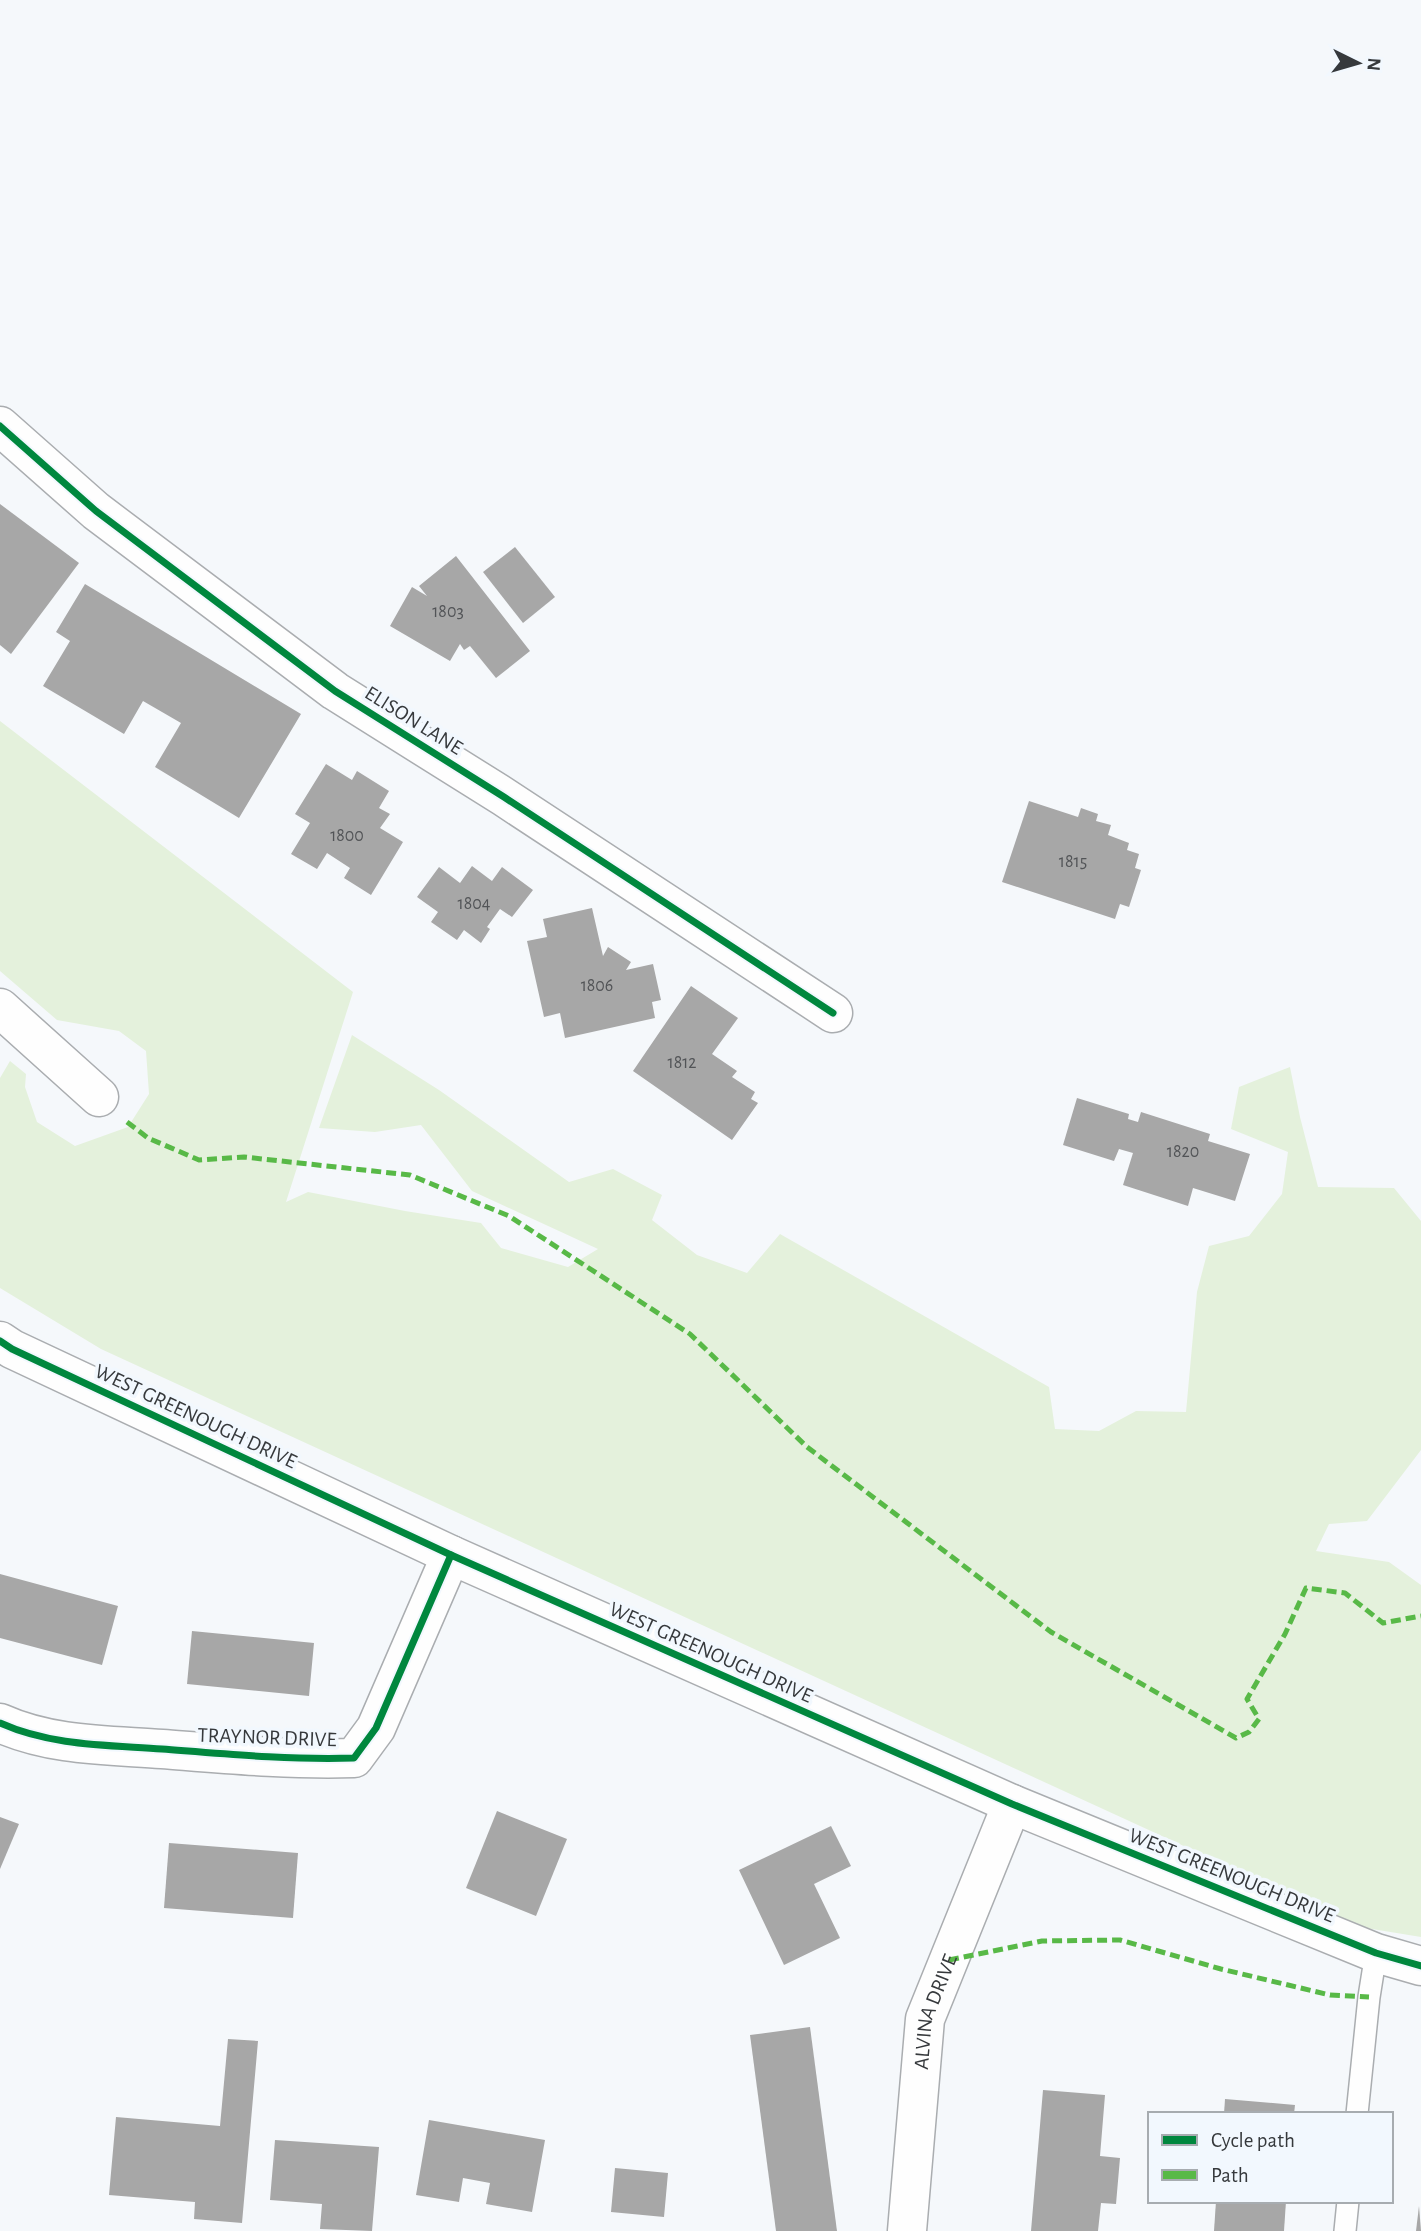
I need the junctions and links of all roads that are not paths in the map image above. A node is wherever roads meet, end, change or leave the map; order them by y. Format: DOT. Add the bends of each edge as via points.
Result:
graph roads {
  1 [pos="0,426"];
  2 [pos="0,1008"];
  3 [pos="833,1013"];
  4 [pos="99,1097"];
  5 [pos="0,1341"];
  6 [pos="450,1555"];
  7 [pos="0,1723"];
  8 [pos="1013,1804"];
  9 [pos="1376,1953"];
  10 [pos="1421,1966"];
  11 [pos="1357,2112"];
  12 [pos="1348,2203"];
  13 [pos="907,2231"];
  14 [pos="1345,2231"];
  1 -- 3 [label="street, ELISON LANE" via="96,511 335,691"];
  2 -- 4 [label="street"];
  5 -- 6 [label="street, WEST GREENOUGH DRIVE"];
  6 -- 7 [label="street, TRAYNOR DRIVE" via="376,1728 354,1758 300,1760 60,1742"];
  6 -- 8 [label="street, WEST GREENOUGH DRIVE"];
  8 -- 9 [label="street, WEST GREENOUGH DRIVE"];
  8 -- 13 [label="street, ALVINA DRIVE" via="925,2019"];
  9 -- 10 [label="street, WEST GREENOUGH DRIVE"];
  9 -- 11 [label="lane"];
  12 -- 14 [label="lane"];
}
